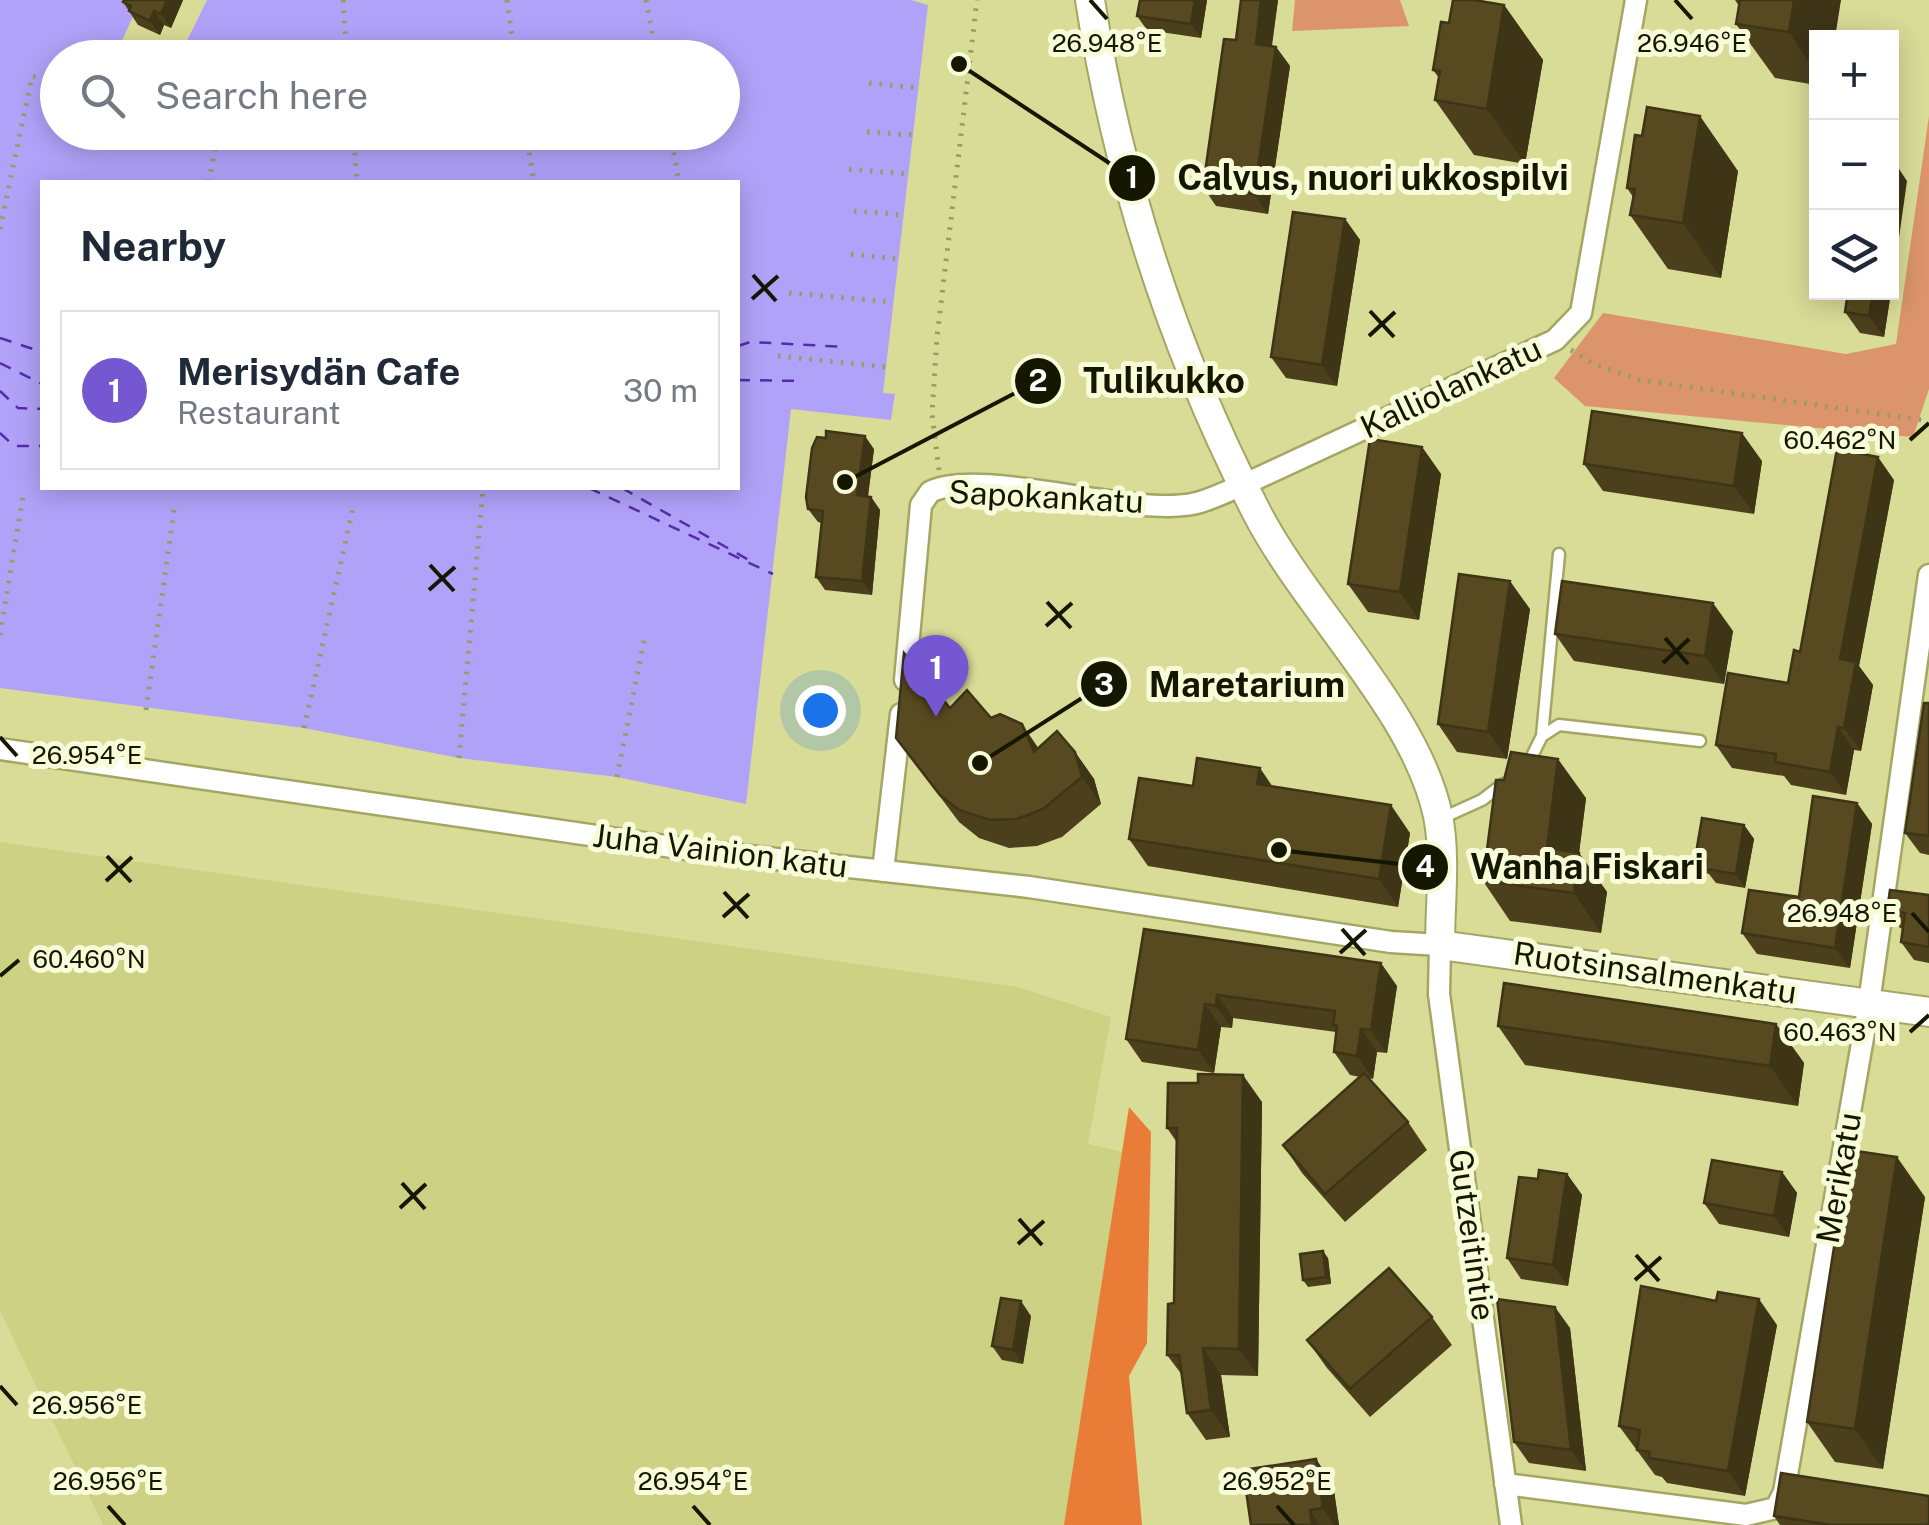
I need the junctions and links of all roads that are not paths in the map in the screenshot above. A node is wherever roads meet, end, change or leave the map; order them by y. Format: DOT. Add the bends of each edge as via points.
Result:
graph roads {
  1 [pos="1090,0"];
  2 [pos="1636,0"];
  3 [pos="1244,485"];
  4 [pos="1559,554"];
  5 [pos="1929,575"];
  6 [pos="1542,736"];
  7 [pos="1700,741"];
  8 [pos="0,749"];
  9 [pos="1439,820"];
  10 [pos="883,871"];
  11 [pos="1440,946"];
  12 [pos="1869,1002"];
  13 [pos="1929,1012"];
  14 [pos="1505,1484"];
  15 [pos="1511,1525"];
  1 -- 3 [label="street" via="1128,190 1181,342"];
  2 -- 3 [label="street, Kalliolankatu" via="1581,313 1555,340"];
  3 -- 9 [label="street" via="1278,552 1397,724"];
  3 -- 10 [label="street, Sapokankatu" via="1191,504 942,486 930,492 921,506"];
  4 -- 6 [label="lane"];
  5 -- 12 [label="street, Merikatu"];
  6 -- 7 [label="lane" via="1560,725"];
  6 -- 9 [label="lane" via="1528,764 1482,800"];
  8 -- 10 [label="street, Juha Vainion katu" via="686,849"];
  9 -- 11 [label="street"];
  10 -- 11 [label="street, Juha Vainion katu"];
  11 -- 12 [label="street, Ruotsinsalmenkatu"];
  11 -- 14 [label="street, Gutzeitintie" via="1439,994"];
  12 -- 13 [label="street, Ruotsinsalmenkatu"];
  12 -- 14 [label="street, Merikatu" via="1793,1494 1776,1508 1746,1515"];
  14 -- 15 [label="street, Gutzeitintie"];
}
